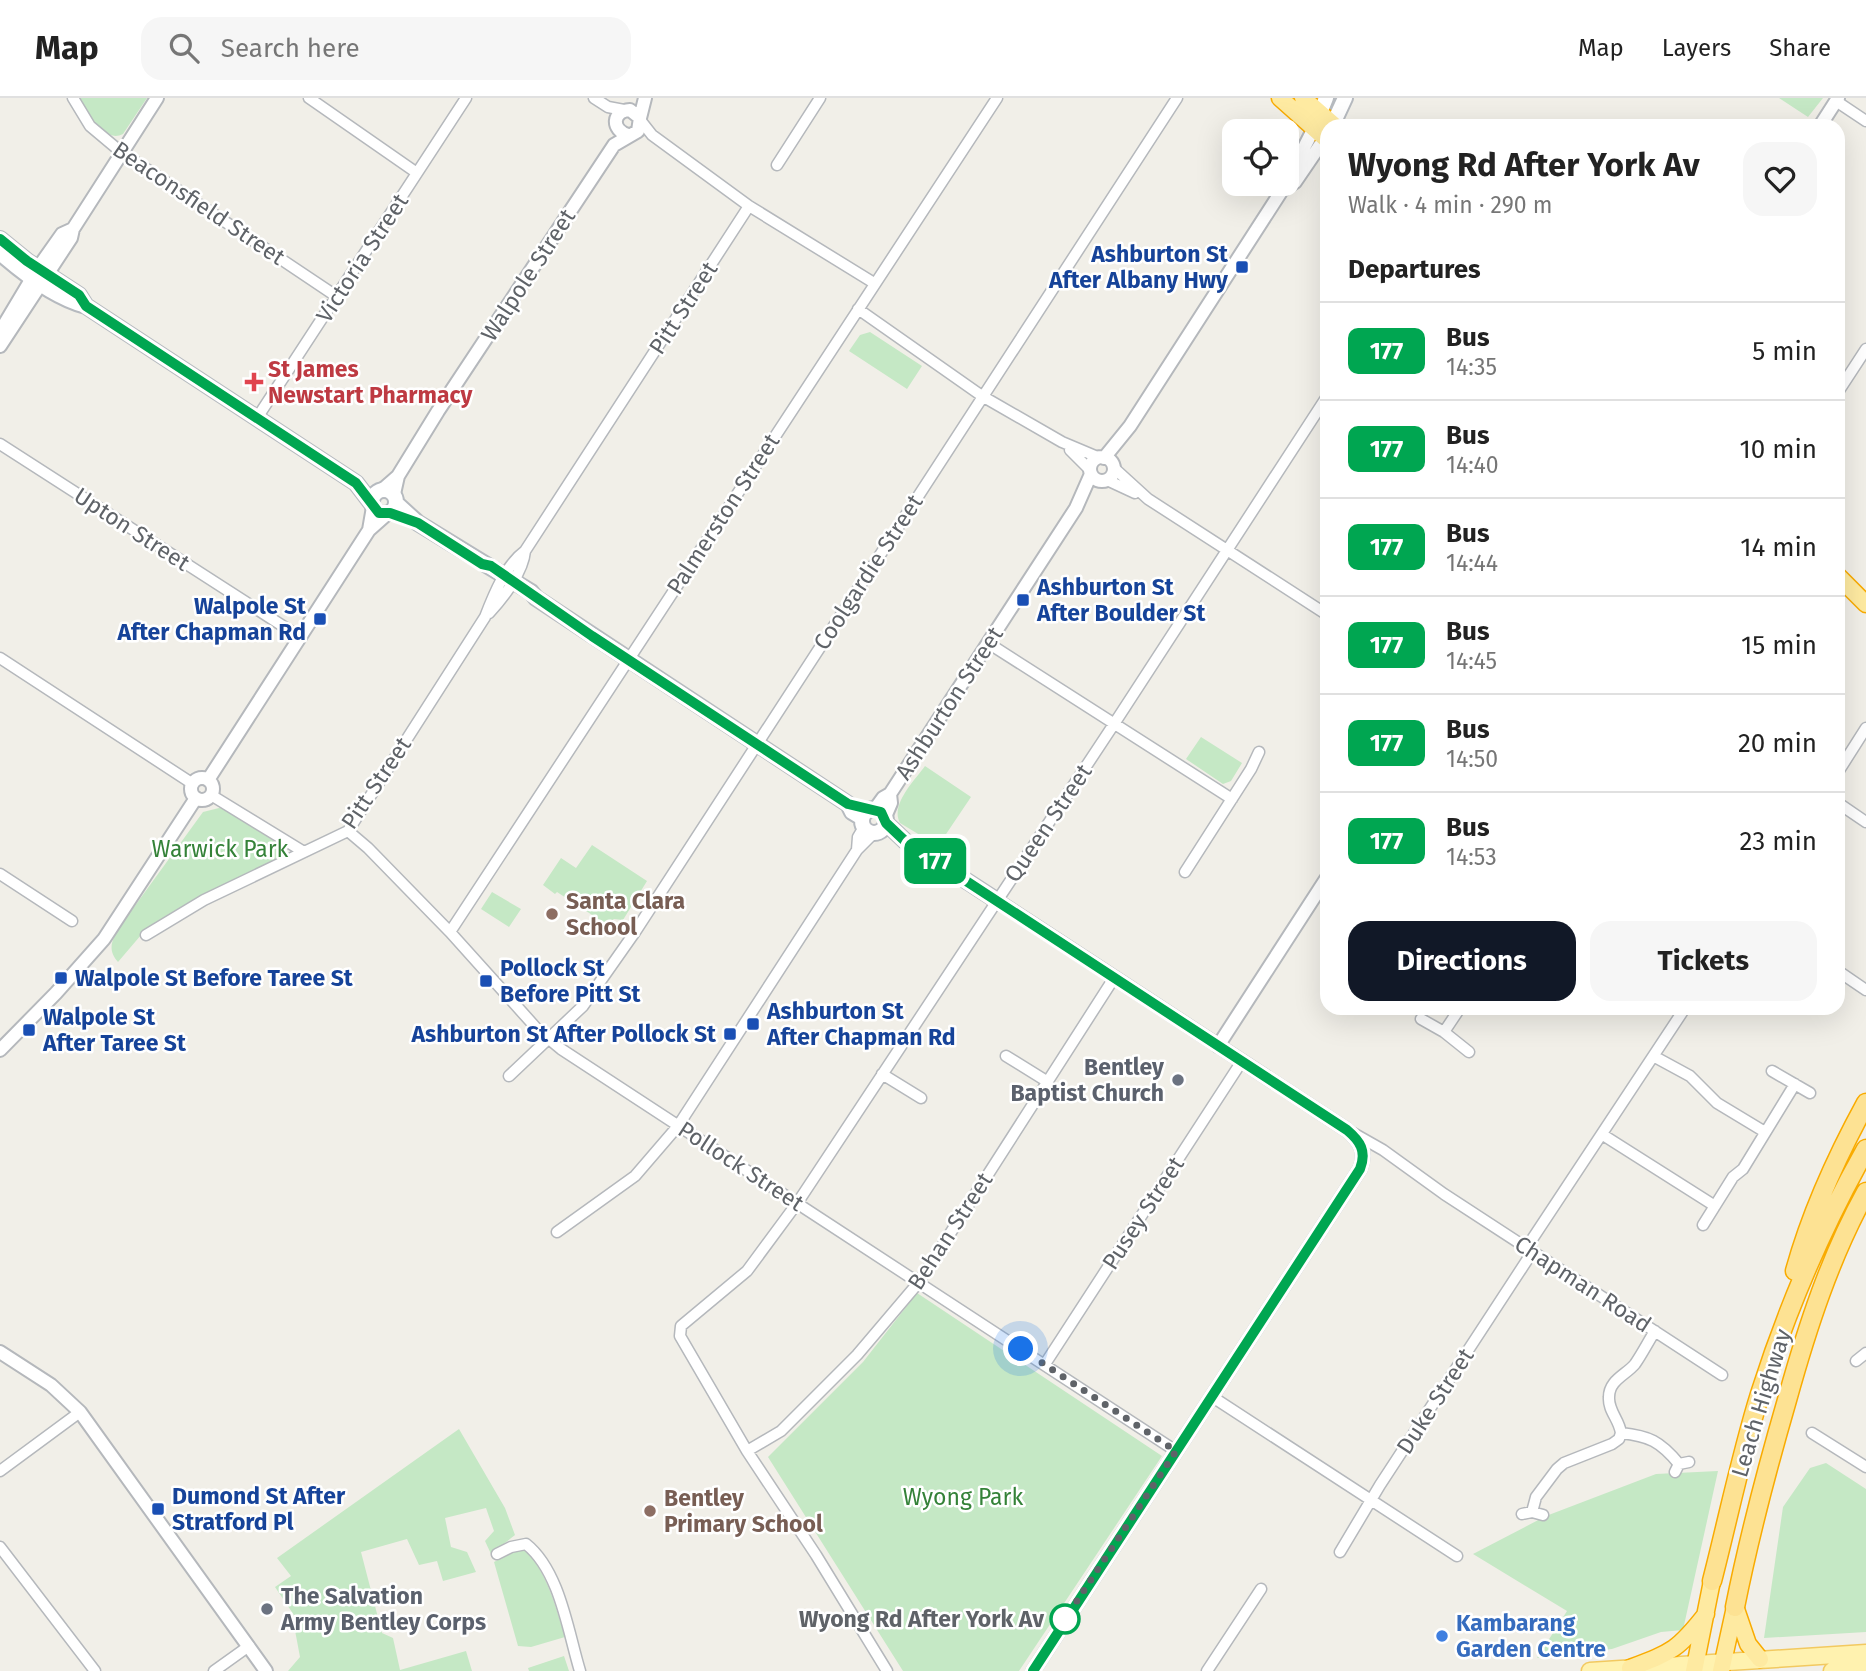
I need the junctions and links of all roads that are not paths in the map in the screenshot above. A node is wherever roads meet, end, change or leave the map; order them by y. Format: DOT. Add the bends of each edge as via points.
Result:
graph roads {
  1 [pos="73,98"];
  2 [pos="157,98"];
  3 [pos="309,98"];
  4 [pos="466,98"];
  5 [pos="594,98"];
  6 [pos="820,98"];
  7 [pos="997,98"];
  8 [pos="1177,98"];
  9 [pos="1280,98"];
  10 [pos="1303,98"];
  11 [pos="1345,98"];
  12 [pos="645,99"];
  13 [pos="1837,99"];
  14 [pos="608,107"];
  15 [pos="633,115"];
  16 [pos="1321,119"];
  17 [pos="1330,119"];
  18 [pos="1824,119"];
  19 [pos="1320,121"];
  20 [pos="1866,121"];
  21 [pos="623,130"];
  22 [pos="652,135"];
  23 [pos="1320,136"];
  24 [pos="121,152"];
  25 [pos="777,165"];
  26 [pos="417,173"];
  27 [pos="1299,175"];
  28 [pos="1278,196"];
  29 [pos="749,206"];
  30 [pos="0,239"];
  31 [pos="0,253"];
  32 [pos="40,276"];
  33 [pos="874,283"];
  34 [pos="336,296"];
  35 [pos="858,309"];
  36 [pos="0,332"];
  37 [pos="0,346"];
  38 [pos="1866,349"];
  39 [pos="1845,381"];
  40 [pos="982,396"];
  41 [pos="1320,407"];
  42 [pos="257,418"];
  43 [pos="1062,442"];
  44 [pos="0,444"];
  45 [pos="1107,469"];
  46 [pos="1091,472"];
  47 [pos="384,502"];
  48 [pos="1076,508"];
  49 [pos="1228,550"];
  50 [pos="507,581"];
  51 [pos="1845,583"];
  52 [pos="1845,598"];
  53 [pos="1866,604"];
  54 [pos="1320,610"];
  55 [pos="1866,618"];
  56 [pos="300,638"];
  57 [pos="988,643"];
  58 [pos="0,658"];
  59 [pos="628,660"];
  60 [pos="1114,724"];
  61 [pos="1866,728"];
  62 [pos="756,744"];
  63 [pos="1259,752"];
  64 [pos="1845,761"];
  65 [pos="208,780"];
  66 [pos="193,784"];
  67 [pos="211,794"];
  68 [pos="196,798"];
  69 [pos="1233,799"];
  70 [pos="1845,808"];
  71 [pos="875,821"];
  72 [pos="1866,822"];
  73 [pos="348,831"];
  74 [pos="304,852"];
  75 [pos="1185,872"];
  76 [pos="0,874"];
  77 [pos="1320,888"];
  78 [pos="996,900"];
  79 [pos="72,921"];
  80 [pos="450,932"];
  81 [pos="146,935"];
  82 [pos="1845,976"];
  83 [pos="1114,978"];
  84 [pos="1866,990"];
  85 [pos="1455,1015"];
  86 [pos="1681,1015"];
  87 [pos="1421,1019"];
  88 [pos="1444,1032"];
  89 [pos="549,1039"];
  90 [pos="1218,1046"];
  91 [pos="0,1050"];
  92 [pos="1469,1052"];
  93 [pos="1006,1056"];
  94 [pos="1655,1057"];
  95 [pos="1242,1061"];
  96 [pos="1773,1071"];
  97 [pos="882,1074"];
  98 [pos="509,1076"];
  99 [pos="1048,1082"];
  100 [pos="1795,1084"];
  101 [pos="1810,1093"];
  102 [pos="921,1098"];
  103 [pos="1866,1103"];
  104 [pos="678,1126"];
  105 [pos="1347,1130"];
  106 [pos="1765,1132"];
  107 [pos="1603,1135"];
  108 [pos="1866,1149"];
  109 [pos="1866,1192"];
  110 [pos="798,1202"];
  111 [pos="1715,1206"];
  112 [pos="1866,1209"];
  113 [pos="1703,1225"];
  114 [pos="556,1232"];
  115 [pos="1530,1249"];
  116 [pos="1830,1267"];
  117 [pos="919,1282"];
  118 [pos="1655,1331"];
  119 [pos="0,1352"];
  120 [pos="1866,1353"];
  121 [pos="1856,1361"];
  122 [pos="1045,1364"];
  123 [pos="1722,1375"];
  124 [pos="1760,1395"];
  125 [pos="1212,1396"];
  126 [pos="80,1412"];
  127 [pos="1621,1433"];
  128 [pos="1812,1433"];
  129 [pos="747,1451"];
  130 [pos="1176,1451"];
  131 [pos="1681,1466"];
  132 [pos="1866,1468"];
  133 [pos="0,1471"];
  134 [pos="1371,1499"];
  135 [pos="1543,1515"];
  136 [pos="0,1547"];
  137 [pos="1340,1552"];
  138 [pos="498,1554"];
  139 [pos="1457,1556"];
  140 [pos="1712,1581"];
  141 [pos="1261,1590"];
  142 [pos="1735,1607"];
  143 [pos="1706,1614"];
  144 [pos="249,1646"];
  145 [pos="1866,1653"];
  146 [pos="1760,1659"];
  147 [pos="1722,1666"];
  148 [pos="1695,1667"];
  149 [pos="1630,1668"];
  150 [pos="1866,1669"];
  151 [pos="95,1671"];
  152 [pos="214,1671"];
  153 [pos="267,1671"];
  154 [pos="580,1671"];
  155 [pos="887,1671"];
  156 [pos="1033,1671"];
  157 [pos="1207,1671"];
  158 [pos="1590,1671"];
  159 [pos="1832,1671"];
  1 -- 24 [label="street, Beaconsfield Street" via="90,126"];
  2 -- 24 [label="street"];
  3 -- 26 [label="street"];
  4 -- 26 [label="street, Victoria Street"];
  5 -- 14 [label="street"];
  6 -- 25 [label="street"];
  7 -- 33 [label="street, Palmerston Street"];
  8 -- 40 [label="street, Coolgardie Street"];
  9 -- 19 [label="highway"];
  10 -- 16 [label="highway"];
  11 -- 17 [label="main road"];
  12 -- 15 [label="street"];
  13 -- 18 [label="street"];
  13 -- 20 [label="street"];
  14 -- 15 [label="street"];
  14 -- 21 [label="street"];
  15 -- 21 [label="street" via="640,126"];
  15 -- 21 [label="street" via="618,115"];
  15 -- 22 [label="street"];
  21 -- 22 [label="street"];
  21 -- 47 [label="street, Walpole Street" via="438,411"];
  22 -- 29 [label="street"];
  23 -- 27 [label="street, Ashburton Street"];
  24 -- 32 [label="street" via="71,238"];
  24 -- 34 [label="street, Beaconsfield Street"];
  26 -- 34 [label="street, Victoria Street"];
  28 -- 45 [label="street, Ashburton Street"];
  29 -- 33 [label="street"];
  29 -- 50 [label="street, Pitt Street" via="518,556"];
  30 -- 32 [label="main road"];
  31 -- 32 [label="main road"];
  32 -- 36 [label="street"];
  32 -- 37 [label="street"];
  32 -- 42 [label="main road, Chapman Road" via="79,295 86,306"];
  33 -- 35 [label="street, Palmerston Street"];
  34 -- 42 [label="street, Victoria Street"];
  35 -- 40 [label="street"];
  35 -- 59 [label="street, Palmerston Street"];
  38 -- 39 [label="street"];
  40 -- 43 [label="street"];
  40 -- 62 [label="street, Coolgardie Street"];
  41 -- 49 [label="street, Queen Street"];
  42 -- 47 [label="main road, Chapman Road"];
  43 -- 45 [label="street"];
  43 -- 46 [label="street"];
  44 -- 56 [label="street, Upton Street"];
  45 -- 46 [label="street, Ashburton Street" via="1093,463"];
  45 -- 48 [label="street, Ashburton Street"];
  45 -- 49 [label="street"];
  46 -- 48 [label="street, Ashburton Street"];
  47 -- 50 [label="main road, Chapman Road"];
  47 -- 56 [label="street"];
  48 -- 57 [label="street, Ashburton Street"];
  49 -- 54 [label="street"];
  49 -- 60 [label="street, Queen Street"];
  50 -- 59 [label="main road, Chapman Road"];
  50 -- 73 [label="street, Pitt Street" via="496,605"];
  51 -- 53 [label="highway"];
  52 -- 55 [label="highway"];
  56 -- 65 [label="street"];
  57 -- 60 [label="street"];
  57 -- 71 [label="street, Ashburton Street" via="890,794 883,798"];
  58 -- 66 [label="street"];
  59 -- 62 [label="main road, Chapman Road"];
  59 -- 80 [label="street, Palmerston Street"];
  60 -- 69 [label="street"];
  60 -- 78 [label="street, Queen Street"];
  61 -- 64 [label="street"];
  62 -- 71 [label="main road, Chapman Road" via="848,804 852,812"];
  62 -- 89 [label="street, Coolgardie Street" via="635,932 583,1006"];
  63 -- 69 [label="street"];
  65 -- 66 [label="street"];
  65 -- 67 [label="street"];
  66 -- 68 [label="street"];
  67 -- 68 [label="street" via="205,800"];
  67 -- 74 [label="street"];
  68 -- 91 [label="street" via="104,939"];
  69 -- 75 [label="street"];
  70 -- 72 [label="street"];
  71 -- 78 [label="main road, Chapman Road"];
  71 -- 104 [label="street, Ashburton Street" via="858,837 857,850"];
  73 -- 74 [label="street, Pitt Street"];
  73 -- 80 [label="street, Pollock Street"];
  74 -- 81 [label="street, Pitt Street" via="204,900"];
  76 -- 79 [label="street"];
  77 -- 90 [label="street"];
  78 -- 83 [label="street, Chapman Road"];
  78 -- 97 [label="street, Queen Street"];
  80 -- 89 [label="street, Pollock Street"];
  82 -- 84 [label="street"];
  83 -- 90 [label="street, Chapman Road"];
  83 -- 99 [label="street, Behan Street"];
  85 -- 88 [label="street"];
  86 -- 94 [label="street, Duke Street"];
  87 -- 88 [label="street"];
  88 -- 92 [label="street"];
  89 -- 98 [label="street, Coolgardie Street"];
  89 -- 104 [label="street, Pollock Street"];
  90 -- 95 [label="street, Chapman Road"];
  93 -- 99 [label="street"];
  94 -- 106 [label="street" via="1690,1076 1717,1103"];
  94 -- 107 [label="street, Duke Street"];
  95 -- 105 [label="street, Chapman Road"];
  95 -- 122 [label="street, Pusey Street"];
  96 -- 100 [label="street"];
  97 -- 102 [label="street"];
  97 -- 110 [label="street, Queen Street"];
  99 -- 117 [label="street, Behan Street"];
  100 -- 101 [label="street"];
  100 -- 106 [label="street"];
  103 -- 124 [label="highway" via="1803,1240"];
  104 -- 110 [label="street, Pollock Street"];
  104 -- 114 [label="street, Ashburton Street" via="635,1176"];
  105 -- 115 [label="street, Chapman Road"];
  105 -- 125 [label="street, Chapman Road" via="1361,1144 1364,1157 1360,1169"];
  106 -- 111 [label="street"];
  107 -- 111 [label="street"];
  107 -- 115 [label="street, Duke Street"];
  108 -- 124 [label="highway, Leach Highway" via="1810,1258"];
  109 -- 116 [label="highway, Leach Highway"];
  110 -- 117 [label="street, Pollock Street"];
  110 -- 129 [label="street, Queen Street" via="747,1271 681,1326 680,1336"];
  111 -- 113 [label="street"];
  112 -- 116 [label="highway"];
  115 -- 118 [label="street, Chapman Road"];
  115 -- 134 [label="street, Duke Street"];
  116 -- 142 [label="highway, Leach Highway" via="1769,1459"];
  117 -- 122 [label="street, Pollock Street"];
  117 -- 129 [label="street, Behan Street" via="858,1355 781,1431"];
  118 -- 123 [label="street, Chapman Road"];
  118 -- 127 [label="street" via="1608,1395"];
  119 -- 126 [label="street" via="51,1385"];
  120 -- 121 [label="street"];
  122 -- 130 [label="street, Pollock Street"];
  124 -- 140 [label="highway, Leach Highway"];
  125 -- 130 [label="street"];
  125 -- 134 [label="street"];
  126 -- 133 [label="street"];
  126 -- 144 [label="street"];
  127 -- 131 [label="street" via="1645,1435"];
  127 -- 135 [label="street" via="1612,1444 1557,1469 1527,1513"];
  128 -- 132 [label="street"];
  129 -- 155 [label="street"];
  130 -- 156 [label="street"];
  134 -- 137 [label="street, Duke Street"];
  134 -- 139 [label="street"];
  136 -- 151 [label="street"];
  138 -- 154 [label="street" via="526,1544 539,1557 558,1597"];
  140 -- 143 [label="highway, Leach Highway"];
  141 -- 157 [label="street"];
  142 -- 146 [label="highway" via="1748,1644"];
  142 -- 147 [label="highway, Leach Highway"];
  143 -- 148 [label="highway, Leach Highway"];
  143 -- 149 [label="highway" via="1678,1647"];
  144 -- 152 [label="street"];
  144 -- 153 [label="street"];
  145 -- 146 [label="main road"];
  146 -- 147 [label="main road"];
  147 -- 148 [label="main road"];
  148 -- 149 [label="main road"];
  149 -- 158 [label="main road"];
  150 -- 159 [label="main road"];
}
